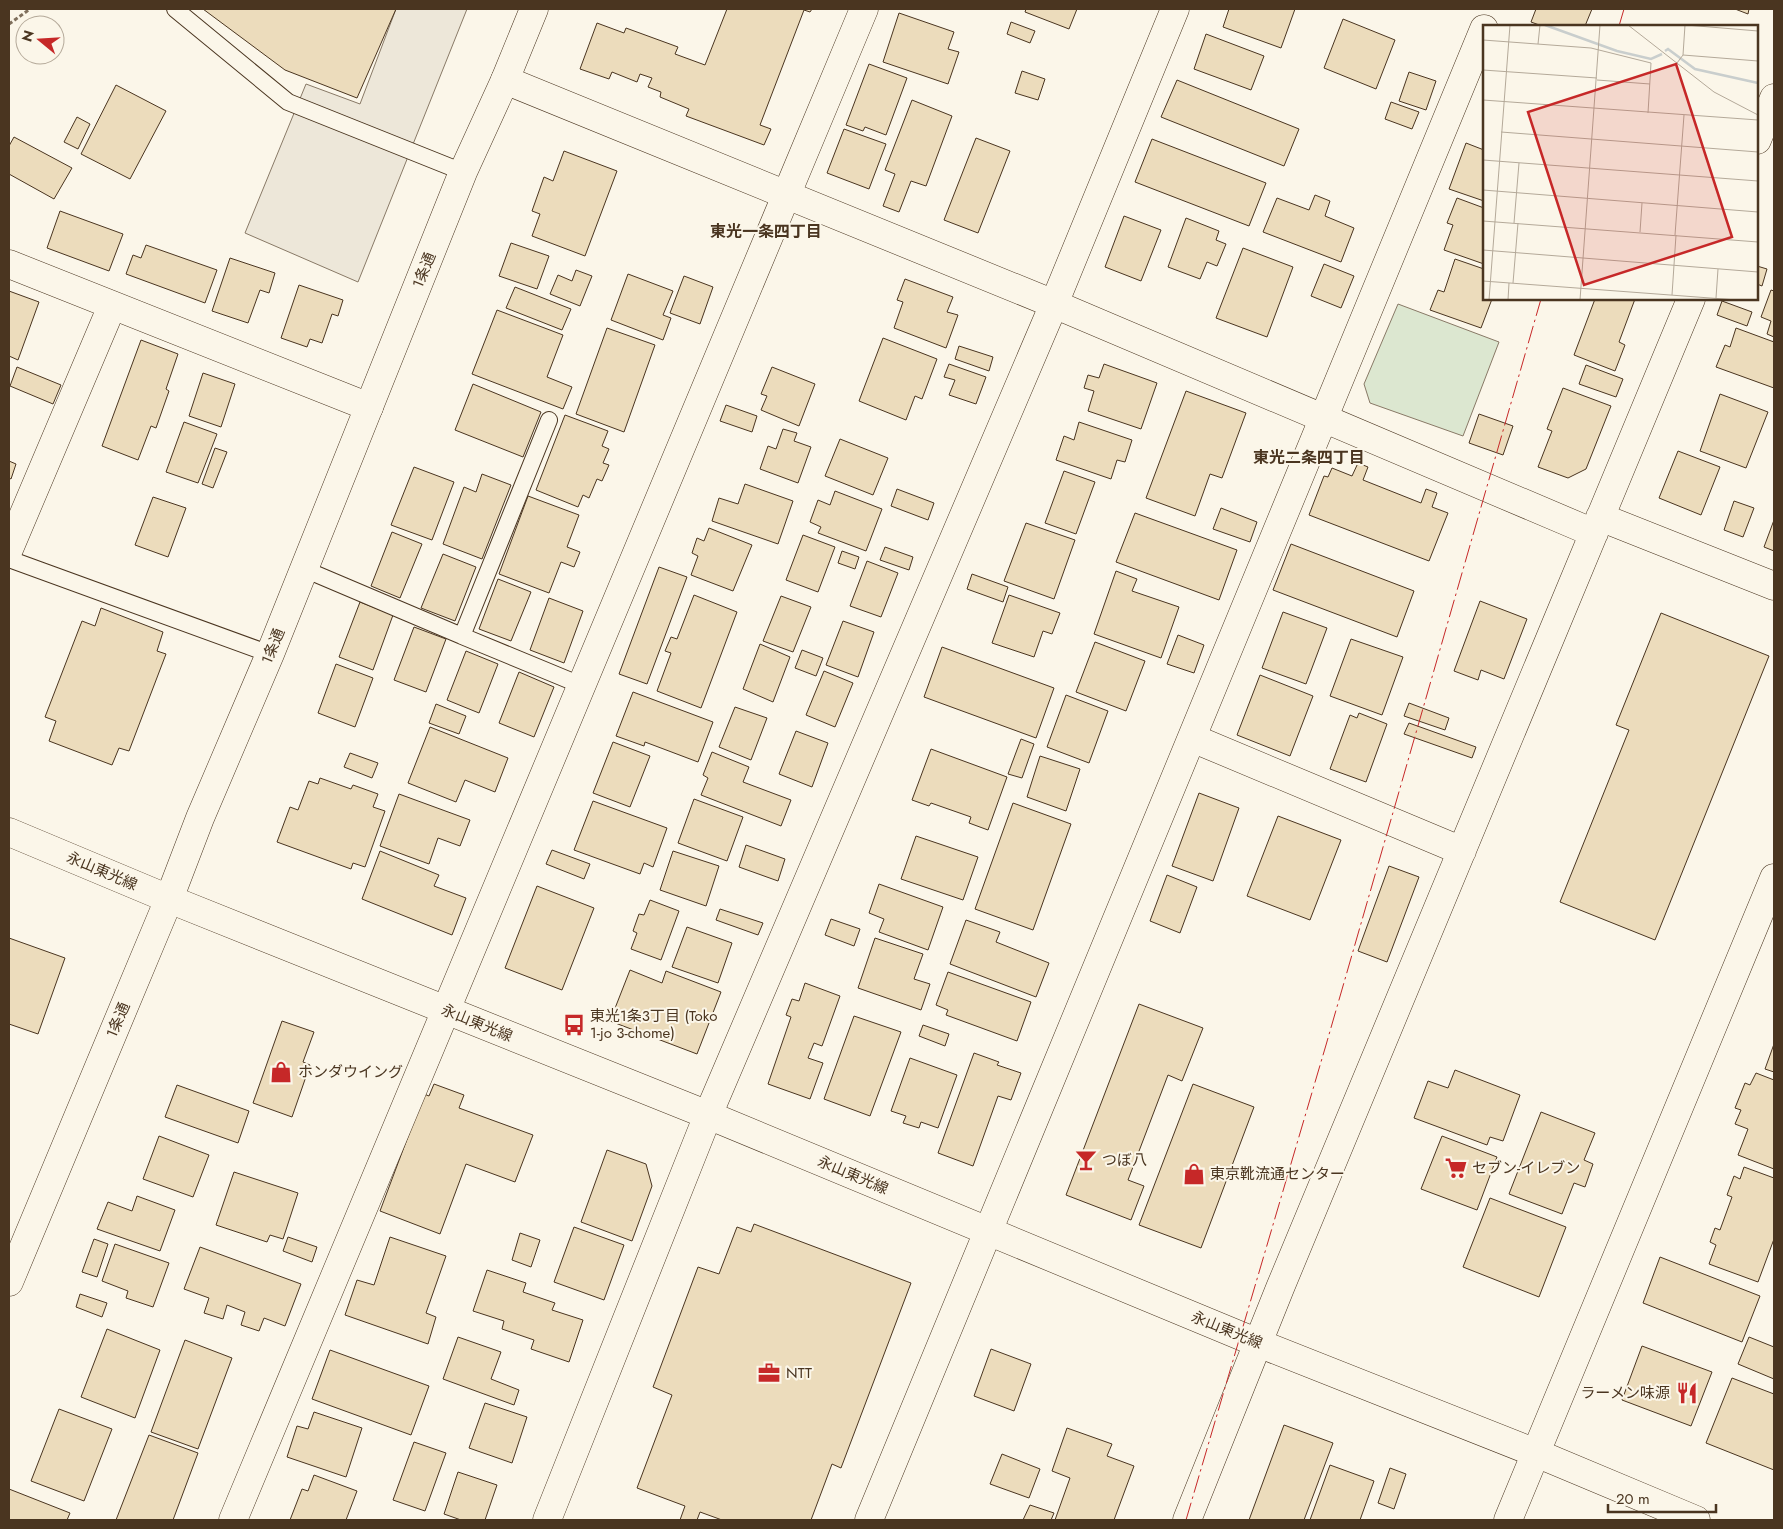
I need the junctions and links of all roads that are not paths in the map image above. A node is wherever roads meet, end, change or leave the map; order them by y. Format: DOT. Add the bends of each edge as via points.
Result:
graph roads {
  1 [pos="175,9"];
  2 [pos="534,9"];
  3 [pos="864,9"];
  4 [pos="1175,9"];
  5 [pos="1493,9"];
  6 [pos="1486,25"];
  7 [pos="1483,33"];
  8 [pos="505,80"];
  9 [pos="1774,98"];
  10 [pos="1758,138"];
  11 [pos="463,172"];
  12 [pos="788,194"];
  13 [pos="9,264"];
  14 [pos="1691,300"];
  15 [pos="1054,304"];
  16 [pos="112,306"];
  17 [pos="370,407"];
  18 [pos="1322,419"];
  19 [pos="549,420"];
  20 [pos="1597,525"];
  21 [pos="9,549"];
  22 [pos="9,559"];
  23 [pos="304,569"];
  24 [pos="1774,586"];
  25 [pos="462,636"];
  26 [pos="270,654"];
  27 [pos="583,686"];
  28 [pos="1192,738"];
  29 [pos="9,832"];
  30 [pos="1462,851"];
  31 [pos="1774,878"];
  32 [pos="169,899"];
  33 [pos="447,1010"];
  34 [pos="708,1115"];
  35 [pos="990,1232"];
  36 [pos="9,1282"];
  37 [pos="1258,1343"];
  38 [pos="1536,1452"];
  39 [pos="233,1520"];
  40 [pos="547,1520"];
  41 [pos="868,1520"];
  42 [pos="1187,1520"];
  43 [pos="1508,1520"];
  44 [pos="1696,1520"];
  1 -- 11 [label="lane" via="288,102"];
  2 -- 8 [label="street, 1条通"];
  3 -- 12 [label="street"];
  4 -- 15 [label="street"];
  5 -- 6 [label="street"];
  7 -- 18 [label="street"];
  8 -- 11 [label="street, 1条通"];
  8 -- 12 [label="street"];
  9 -- 10 [label="street"];
  11 -- 17 [label="street, 1条通"];
  12 -- 15 [label="street"];
  12 -- 27 [label="street"];
  13 -- 16 [label="street"];
  14 -- 20 [label="street"];
  15 -- 18 [label="street"];
  15 -- 34 [label="street"];
  16 -- 17 [label="street"];
  16 -- 21 [label="street"];
  17 -- 23 [label="street, 1条通"];
  18 -- 20 [label="street"];
  18 -- 28 [label="street"];
  19 -- 25 [label="lane"];
  20 -- 24 [label="street"];
  20 -- 30 [label="street"];
  22 -- 26 [label="lane"];
  23 -- 25 [label="lane"];
  23 -- 26 [label="street, 1条通"];
  25 -- 27 [label="lane"];
  26 -- 32 [label="street, 1条通"];
  27 -- 33 [label="street"];
  28 -- 30 [label="street"];
  28 -- 35 [label="street"];
  29 -- 32 [label="street, 永山東光線"];
  30 -- 37 [label="street"];
  31 -- 38 [label="street"];
  32 -- 33 [label="street, 永山東光線"];
  32 -- 36 [label="street, 1条通"];
  33 -- 34 [label="street, 永山東光線"];
  33 -- 39 [label="street"];
  34 -- 35 [label="street, 永山東光線"];
  34 -- 40 [label="street"];
  35 -- 37 [label="street, 永山東光線"];
  35 -- 41 [label="street"];
  37 -- 38 [label="street, 永山東光線"];
  37 -- 42 [label="street"];
  38 -- 43 [label="street"];
  38 -- 44 [label="street, 永山東光線"];
}
